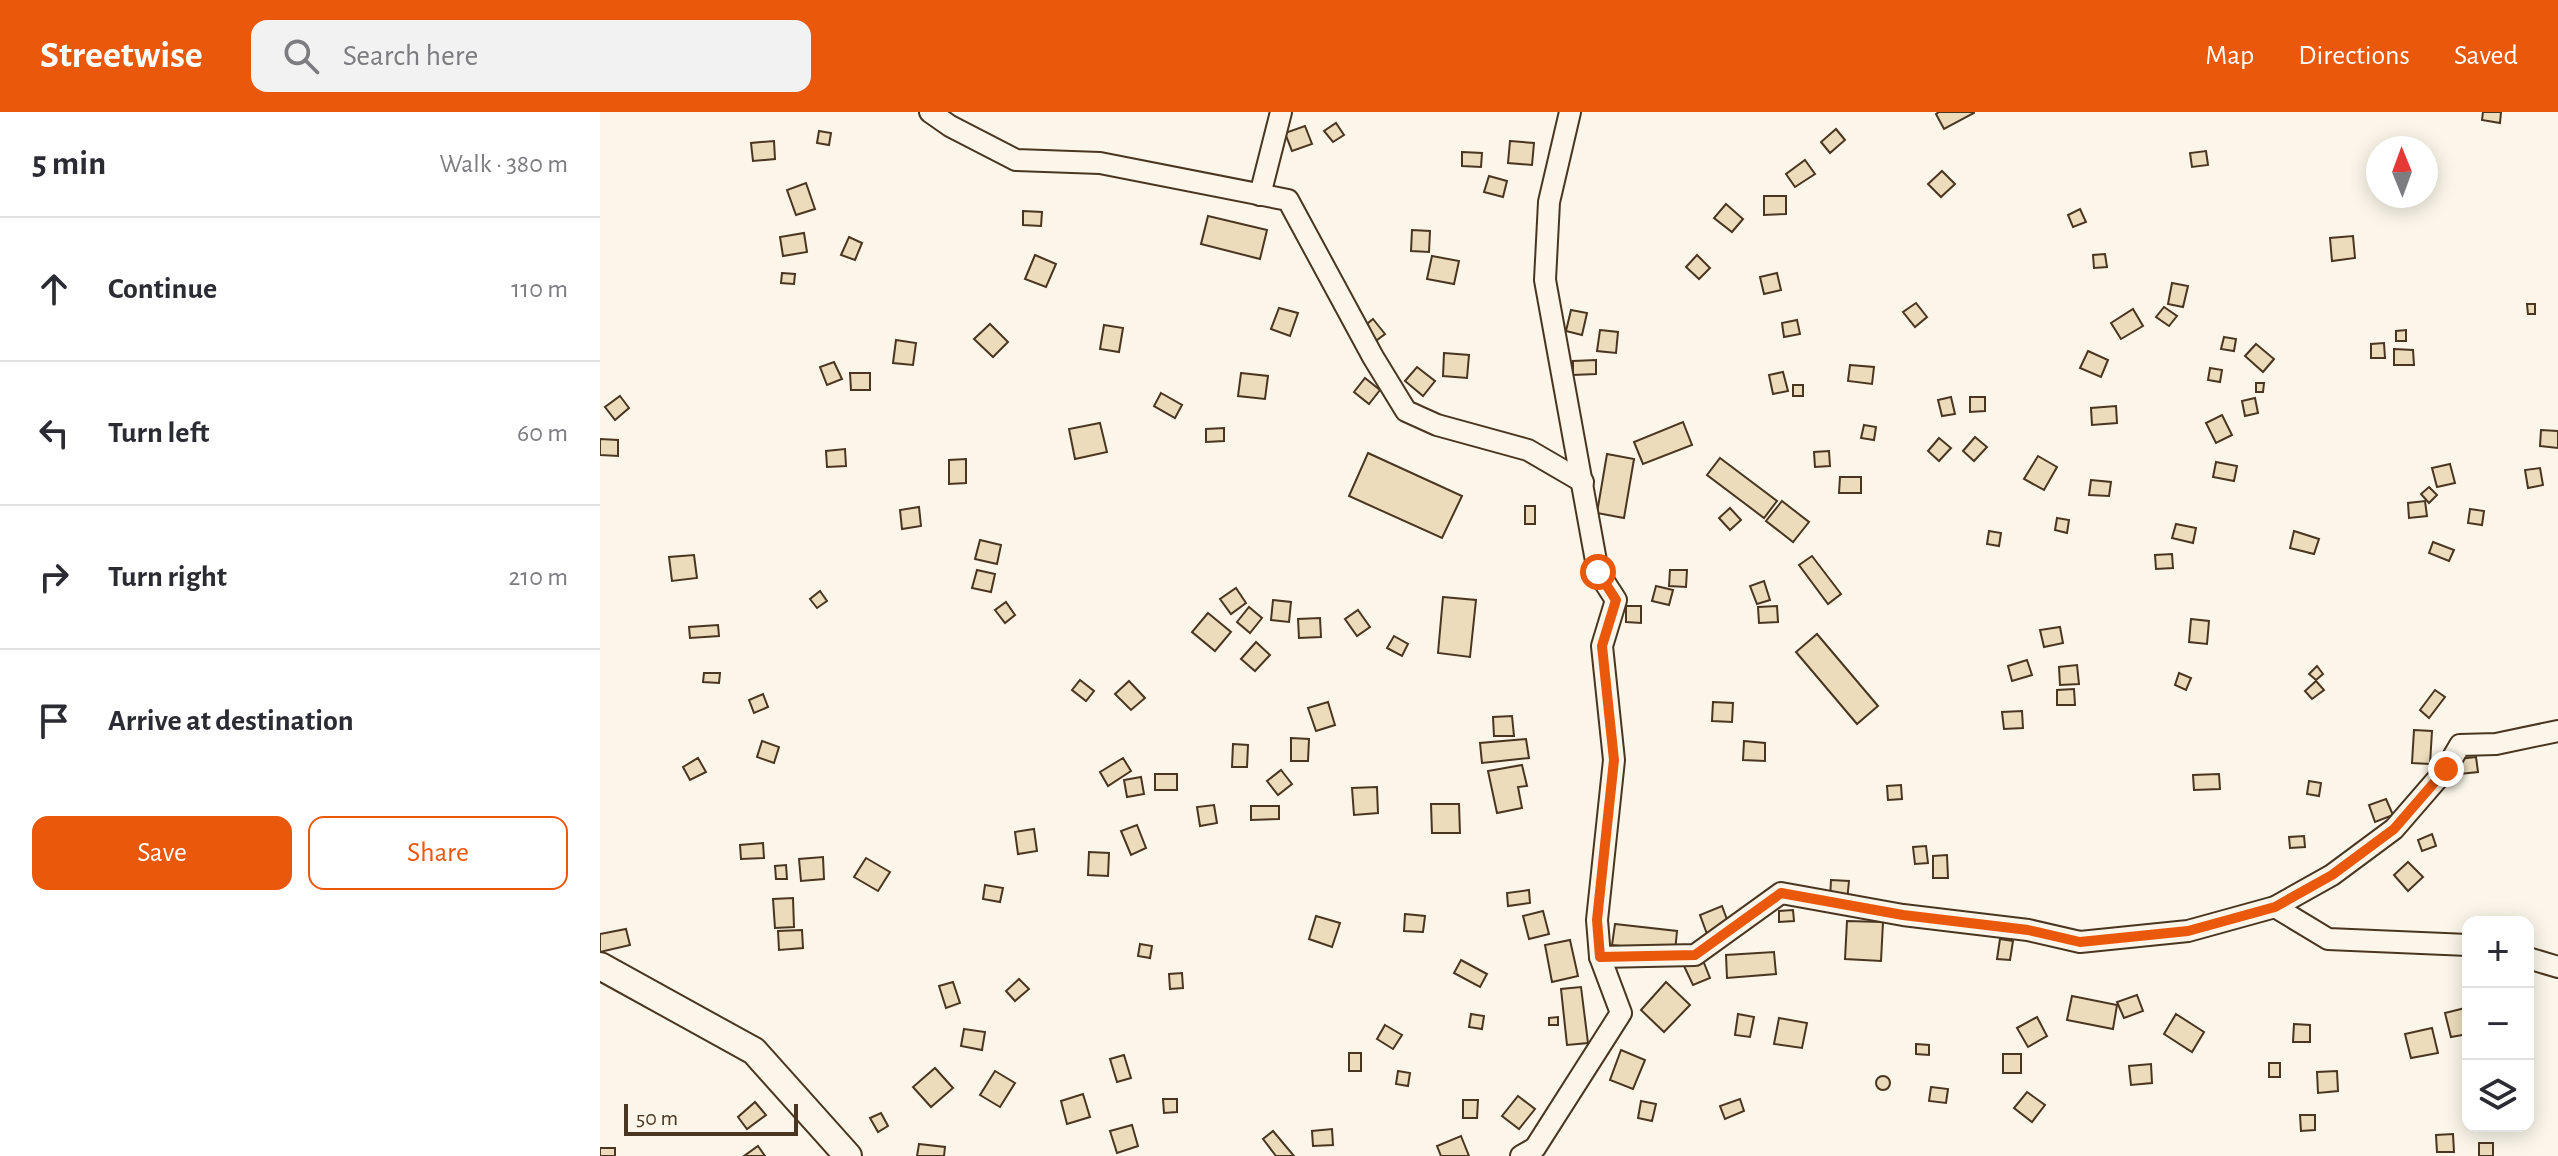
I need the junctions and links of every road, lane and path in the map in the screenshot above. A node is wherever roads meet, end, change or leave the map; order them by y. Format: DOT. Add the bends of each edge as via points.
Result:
graph roads {
  1 [pos="930,112"];
  2 [pos="1281,112"];
  3 [pos="1570,112"];
  4 [pos="1260,195"];
  5 [pos="1583,482"];
  6 [pos="2558,731"];
  7 [pos="2275,907"];
  8 [pos="2462,945"];
  9 [pos="1600,957"];
  10 [pos="2534,960"];
  11 [pos="600,966"];
  12 [pos="2558,967"];
  13 [pos="848,1156"];
  14 [pos="1521,1156"];
  1 -- 4 [label="street" via="1016,160 1100,163"];
  2 -- 4 [label="street"];
  3 -- 5 [label="street" via="1549,202 1545,280"];
  4 -- 5 [label="street" via="1288,200 1406,411 1528,450"];
  5 -- 9 [label="street" via="1598,572 1616,600 1602,646 1614,760 1597,920"];
  6 -- 7 [label="street" via="2496,744 2460,745 2394,829 2332,875"];
  7 -- 8 [label="street" via="2328,939"];
  7 -- 9 [label="street" via="2188,931 2080,942 1781,893 1695,955"];
  9 -- 14 [label="street" via="1621,1013 1535,1148"];
  10 -- 12 [label="street"];
  11 -- 13 [label="street" via="754,1051"];
}
